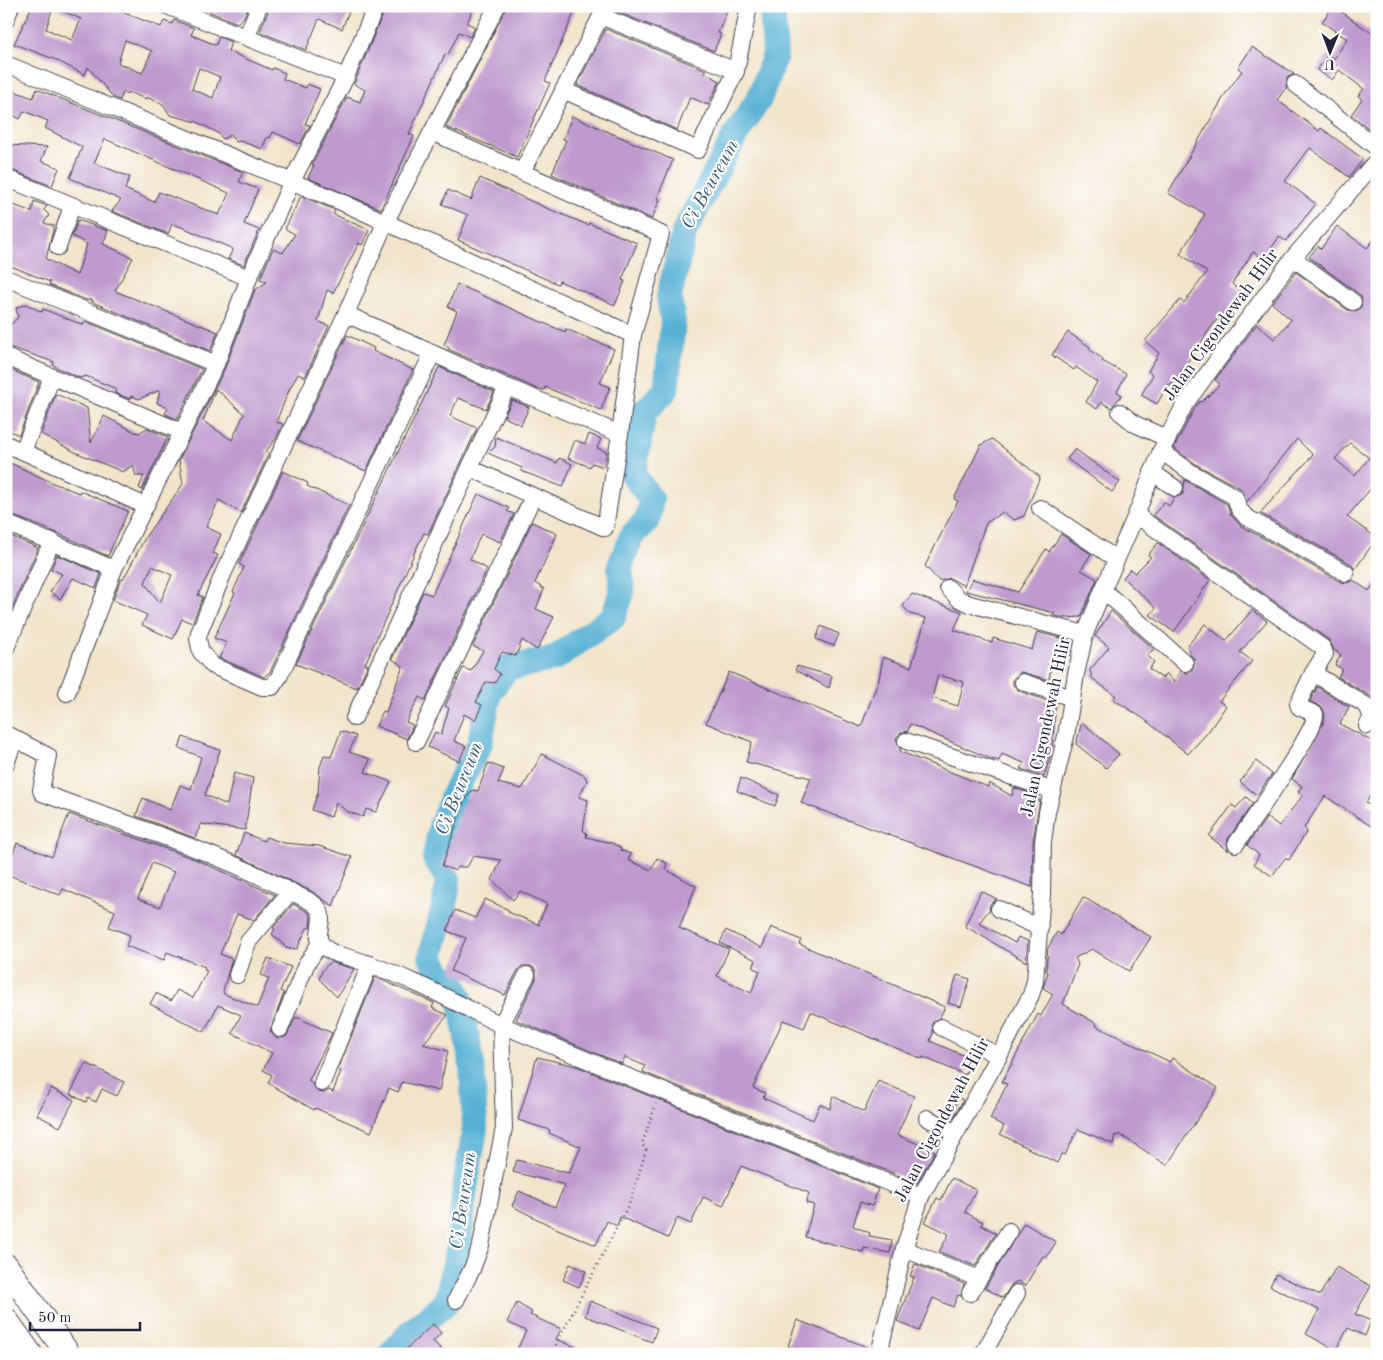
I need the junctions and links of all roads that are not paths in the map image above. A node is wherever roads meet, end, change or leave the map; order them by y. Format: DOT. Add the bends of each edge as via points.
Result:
graph roads {
  1 [pos="11,6"];
  2 [pos="167,6"];
  3 [pos="259,6"];
  4 [pos="376,6"];
  5 [pos="497,6"];
  6 [pos="749,6"];
  7 [pos="604,11"];
  8 [pos="6,20"];
  9 [pos="247,36"];
  10 [pos="6,64"];
  11 [pos="736,71"];
  12 [pos="346,76"];
  13 [pos="1296,84"];
  14 [pos="563,90"];
  15 [pos="432,132"];
  16 [pos="1377,148"];
  17 [pos="1377,160"];
  18 [pos="522,172"];
  19 [pos="6,178"];
  20 [pos="292,181"];
  21 [pos="72,206"];
  22 [pos="385,223"];
  23 [pos="58,247"];
  24 [pos="1293,258"];
  25 [pos="6,278"];
  26 [pos="249,278"];
  27 [pos="1353,302"];
  28 [pos="346,314"];
  29 [pos="633,334"];
  30 [pos="432,354"];
  31 [pos="6,357"];
  32 [pos="216,364"];
  33 [pos="52,377"];
  34 [pos="508,387"];
  35 [pos="1120,412"];
  36 [pos="182,432"];
  37 [pos="620,434"];
  38 [pos="6,444"];
  39 [pos="1164,445"];
  40 [pos="23,451"];
  41 [pos="470,468"];
  42 [pos="1152,472"];
  43 [pos="1175,488"];
  44 [pos="533,497"];
  45 [pos="146,506"];
  46 [pos="1040,508"];
  47 [pos="1136,515"];
  48 [pos="6,523"];
  49 [pos="52,541"];
  50 [pos="1116,559"];
  51 [pos="114,569"];
  52 [pos="1346,573"];
  53 [pos="948,588"];
  54 [pos="1103,590"];
  55 [pos="1085,634"];
  56 [pos="6,648"];
  57 [pos="1185,663"];
  58 [pos="1313,673"];
  59 [pos="1023,682"];
  60 [pos="67,693"];
  61 [pos="1072,698"];
  62 [pos="354,718"];
  63 [pos="1367,726"];
  64 [pos="11,736"];
  65 [pos="906,741"];
  66 [pos="416,742"];
  67 [pos="6,764"];
  68 [pos="1051,790"];
  69 [pos="1236,844"];
  70 [pos="291,891"];
  71 [pos="999,909"];
  72 [pos="1040,928"];
  73 [pos="320,943"];
  74 [pos="370,964"];
  75 [pos="237,975"];
  76 [pos="527,975"];
  77 [pos="501,1025"];
  78 [pos="941,1027"];
  79 [pos="280,1029"];
  80 [pos="999,1056"];
  81 [pos="322,1083"];
  82 [pos="927,1118"];
  83 [pos="956,1133"];
  84 [pos="921,1196"];
  85 [pos="1008,1231"];
  86 [pos="904,1249"];
  87 [pos="6,1266"];
  88 [pos="1017,1293"];
  89 [pos="456,1300"];
  90 [pos="6,1320"];
  91 [pos="30,1354"];
  92 [pos="68,1354"];
  93 [pos="879,1354"];
  94 [pos="982,1354"];
  1 -- 8 [label="street"];
  2 -- 9 [label="street"];
  3 -- 9 [label="street"];
  4 -- 12 [label="street"];
  5 -- 15 [label="street"];
  6 -- 11 [label="street"];
  7 -- 11 [label="street"];
  7 -- 14 [label="street"];
  9 -- 12 [label="street"];
  10 -- 20 [label="street"];
  11 -- 14 [label="street" via="698,150"];
  12 -- 20 [label="street"];
  13 -- 16 [label="street"];
  14 -- 18 [label="street"];
  15 -- 18 [label="street"];
  15 -- 22 [label="street"];
  17 -- 24 [label="street, Jalan Cigondewah Hilir"];
  18 -- 29 [label="street" via="661,234"];
  19 -- 21 [label="street"];
  20 -- 22 [label="street"];
  20 -- 26 [label="street"];
  21 -- 23 [label="street"];
  21 -- 26 [label="street"];
  22 -- 28 [label="street"];
  22 -- 29 [label="street"];
  24 -- 27 [label="street"];
  24 -- 39 [label="street, Jalan Cigondewah Hilir" via="1185,404"];
  25 -- 32 [label="street"];
  26 -- 32 [label="street"];
  28 -- 30 [label="street"];
  28 -- 30 [label="street" via="223,574 199,633 201,652 213,666 262,687 272,686 279,677"];
  29 -- 37 [label="street"];
  30 -- 34 [label="street"];
  31 -- 33 [label="street"];
  32 -- 36 [label="street"];
  33 -- 36 [label="street"];
  33 -- 40 [label="street"];
  34 -- 37 [label="street"];
  34 -- 41 [label="street"];
  35 -- 39 [label="street"];
  36 -- 45 [label="street"];
  37 -- 44 [label="street" via="605,528"];
  38 -- 40 [label="street"];
  39 -- 42 [label="street, Jalan Cigondewah Hilir"];
  39 -- 52 [label="street" via="1192,474 1235,497 1246,517"];
  40 -- 45 [label="street"];
  41 -- 44 [label="street"];
  41 -- 62 [label="street"];
  42 -- 43 [label="street"];
  42 -- 47 [label="street, Jalan Cigondewah Hilir"];
  44 -- 66 [label="street"];
  45 -- 51 [label="street"];
  46 -- 50 [label="street"];
  47 -- 50 [label="street, Jalan Cigondewah Hilir"];
  47 -- 58 [label="street" via="1323,648 1325,654"];
  48 -- 49 [label="street"];
  49 -- 51 [label="street"];
  49 -- 56 [label="street"];
  50 -- 54 [label="street, Jalan Cigondewah Hilir"];
  51 -- 60 [label="street"];
  53 -- 55 [label="street" via="970,604"];
  54 -- 55 [label="street, Jalan Cigondewah Hilir"];
  54 -- 57 [label="street"];
  55 -- 61 [label="street, Jalan Cigondewah Hilir"];
  58 -- 63 [label="street" via="1367,706 1372,717"];
  58 -- 69 [label="street" via="1298,704 1315,714 1315,722 1302,747"];
  59 -- 61 [label="street"];
  61 -- 68 [label="street, Jalan Cigondewah Hilir" via="1066,736"];
  64 -- 67 [label="street"];
  64 -- 70 [label="street" via="48,756 40,790 42,794 228,862"];
  65 -- 68 [label="street"];
  68 -- 72 [label="street, Jalan Cigondewah Hilir" via="1043,842"];
  70 -- 73 [label="street" via="320,910"];
  70 -- 75 [label="street" via="248,942"];
  71 -- 72 [label="street"];
  72 -- 80 [label="street, Jalan Cigondewah Hilir" via="1033,988"];
  73 -- 74 [label="street" via="328,950"];
  73 -- 79 [label="street" via="306,965"];
  74 -- 77 [label="street" via="439,993"];
  74 -- 81 [label="street"];
  76 -- 77 [label="street"];
  77 -- 84 [label="street"];
  77 -- 89 [label="street" via="504,1128 481,1245"];
  78 -- 80 [label="street"];
  80 -- 83 [label="street, Jalan Cigondewah Hilir"];
  82 -- 83 [label="street"];
  83 -- 84 [label="street, Jalan Cigondewah Hilir"];
  84 -- 86 [label="street, Jalan Cigondewah Hilir"];
  85 -- 86 [label="street" via="974,1285"];
  86 -- 93 [label="street, Jalan Cigondewah Hilir"];
  87 -- 92 [label="highway"];
  88 -- 94 [label="street"];
  90 -- 91 [label="highway"];
}
